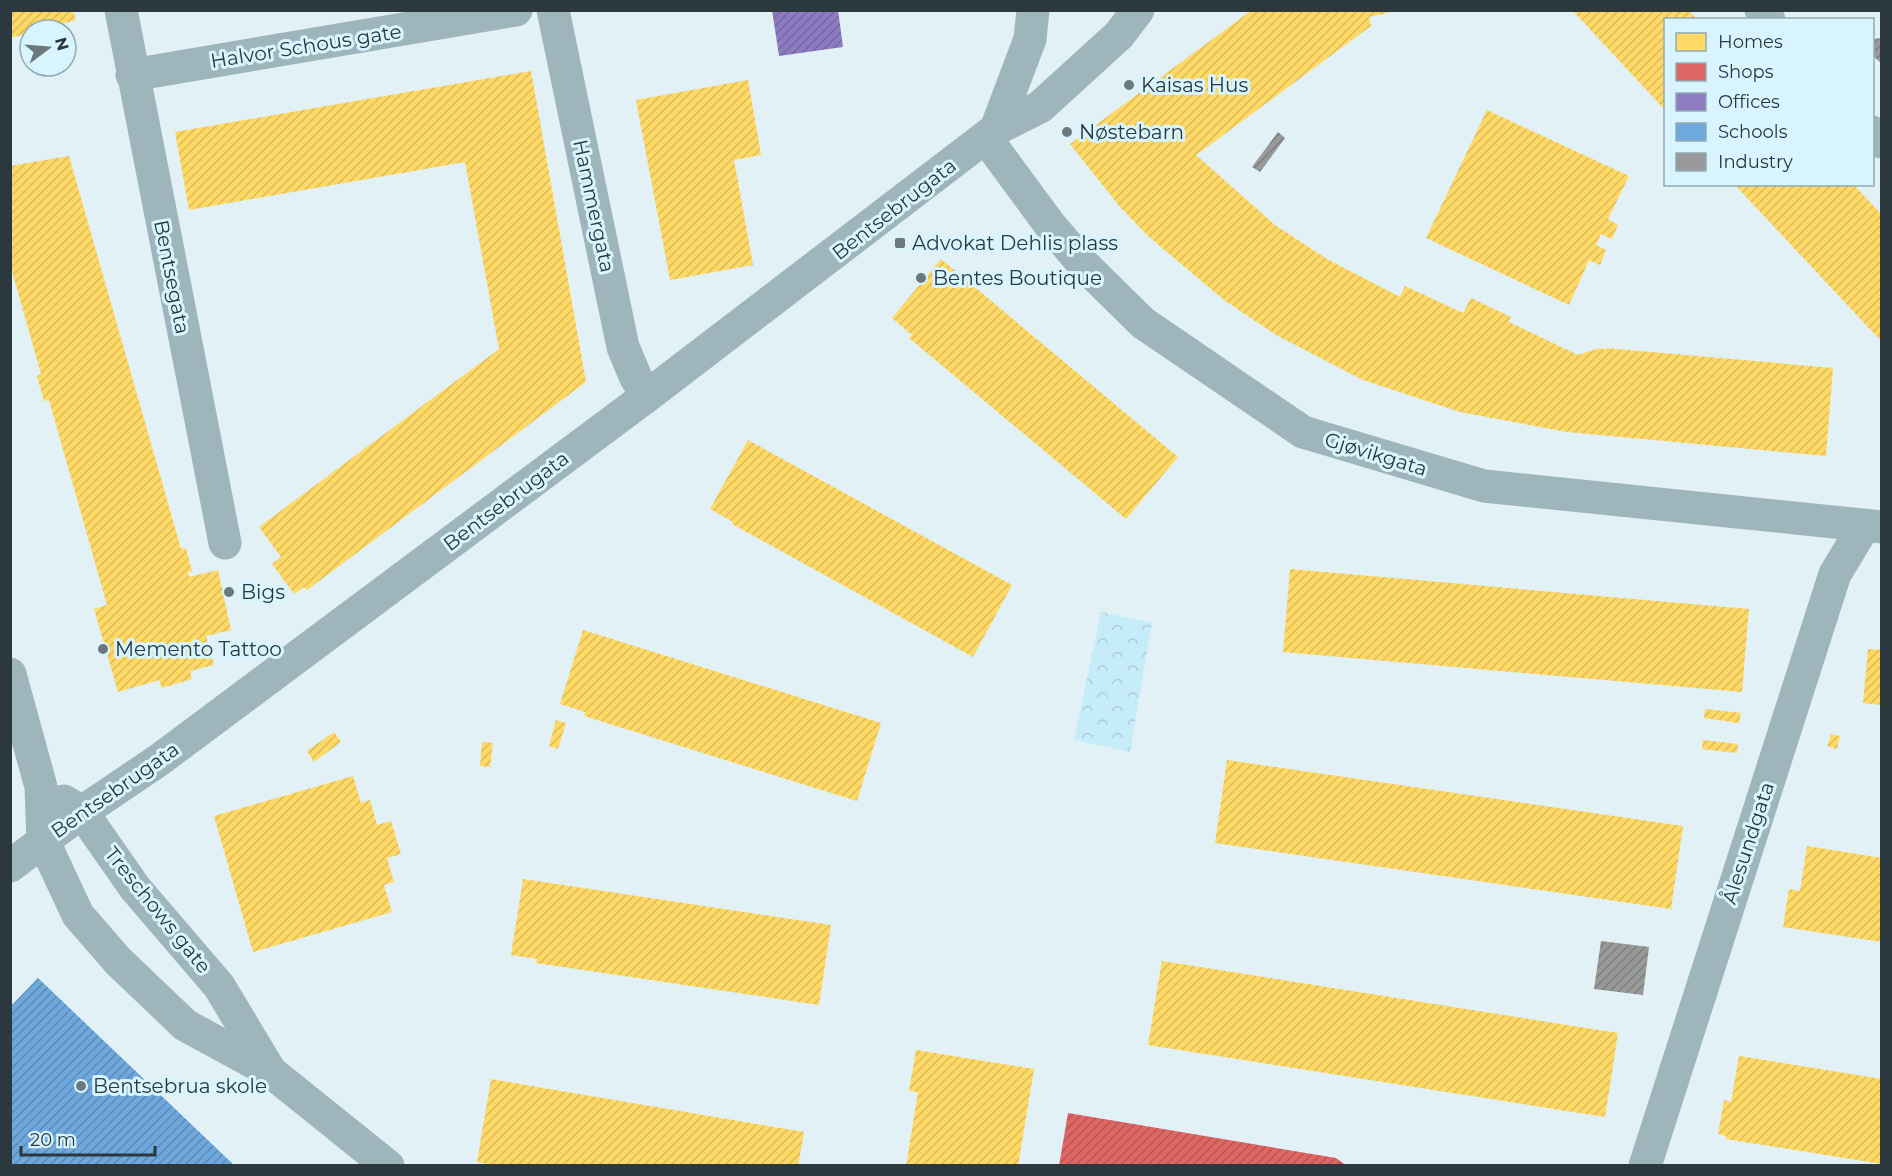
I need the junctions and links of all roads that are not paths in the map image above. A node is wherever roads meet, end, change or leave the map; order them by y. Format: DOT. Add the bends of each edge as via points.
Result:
graph roads {
  1 [pos="121,10"];
  2 [pos="516,10"];
  3 [pos="553,10"];
  4 [pos="1033,10"];
  5 [pos="1138,10"];
  6 [pos="132,75"];
  7 [pos="991,134"];
  8 [pos="647,396"];
  9 [pos="1872,527"];
  10 [pos="225,543"];
  11 [pos="10,674"];
  12 [pos="41,787"];
  13 [pos="82,812"];
  14 [pos="43,840"];
  15 [pos="10,866"];
  16 [pos="271,1072"];
  17 [pos="388,1166"];
  18 [pos="1645,1166"];
  1 -- 6 [label="street, Bentsegata"];
  2 -- 6 [label="street, Halvor Schous gate"];
  3 -- 8 [label="street, Hammergata" via="623,347"];
  4 -- 7 [label="street" via="1028,47"];
  5 -- 7 [label="street, Bentsebrugata" via="1119,35 1040,107"];
  6 -- 10 [label="street, Bentsegata"];
  7 -- 8 [label="street, Bentsebrugata"];
  7 -- 9 [label="street, Gjøvikgata" via="1050,225 1143,323 1303,432 1484,486"];
  8 -- 13 [label="street, Bentsebrugata" via="159,760"];
  9 -- 18 [label="street, Ålesundgata" via="1836,574"];
  11 -- 12 [label="street"];
  12 -- 13 [label="street, Treschows gate"];
  12 -- 14 [label="street, Treschows gate"];
  13 -- 14 [label="street, Bentsebrugata"];
  13 -- 16 [label="street, Treschows gate" via="135,888 219,986"];
  14 -- 15 [label="street, Bentsebrugata"];
  14 -- 16 [label="street, Treschows gate" via="78,915 118,961 185,1025"];
  16 -- 17 [label="street, Treschows gate"];
}
